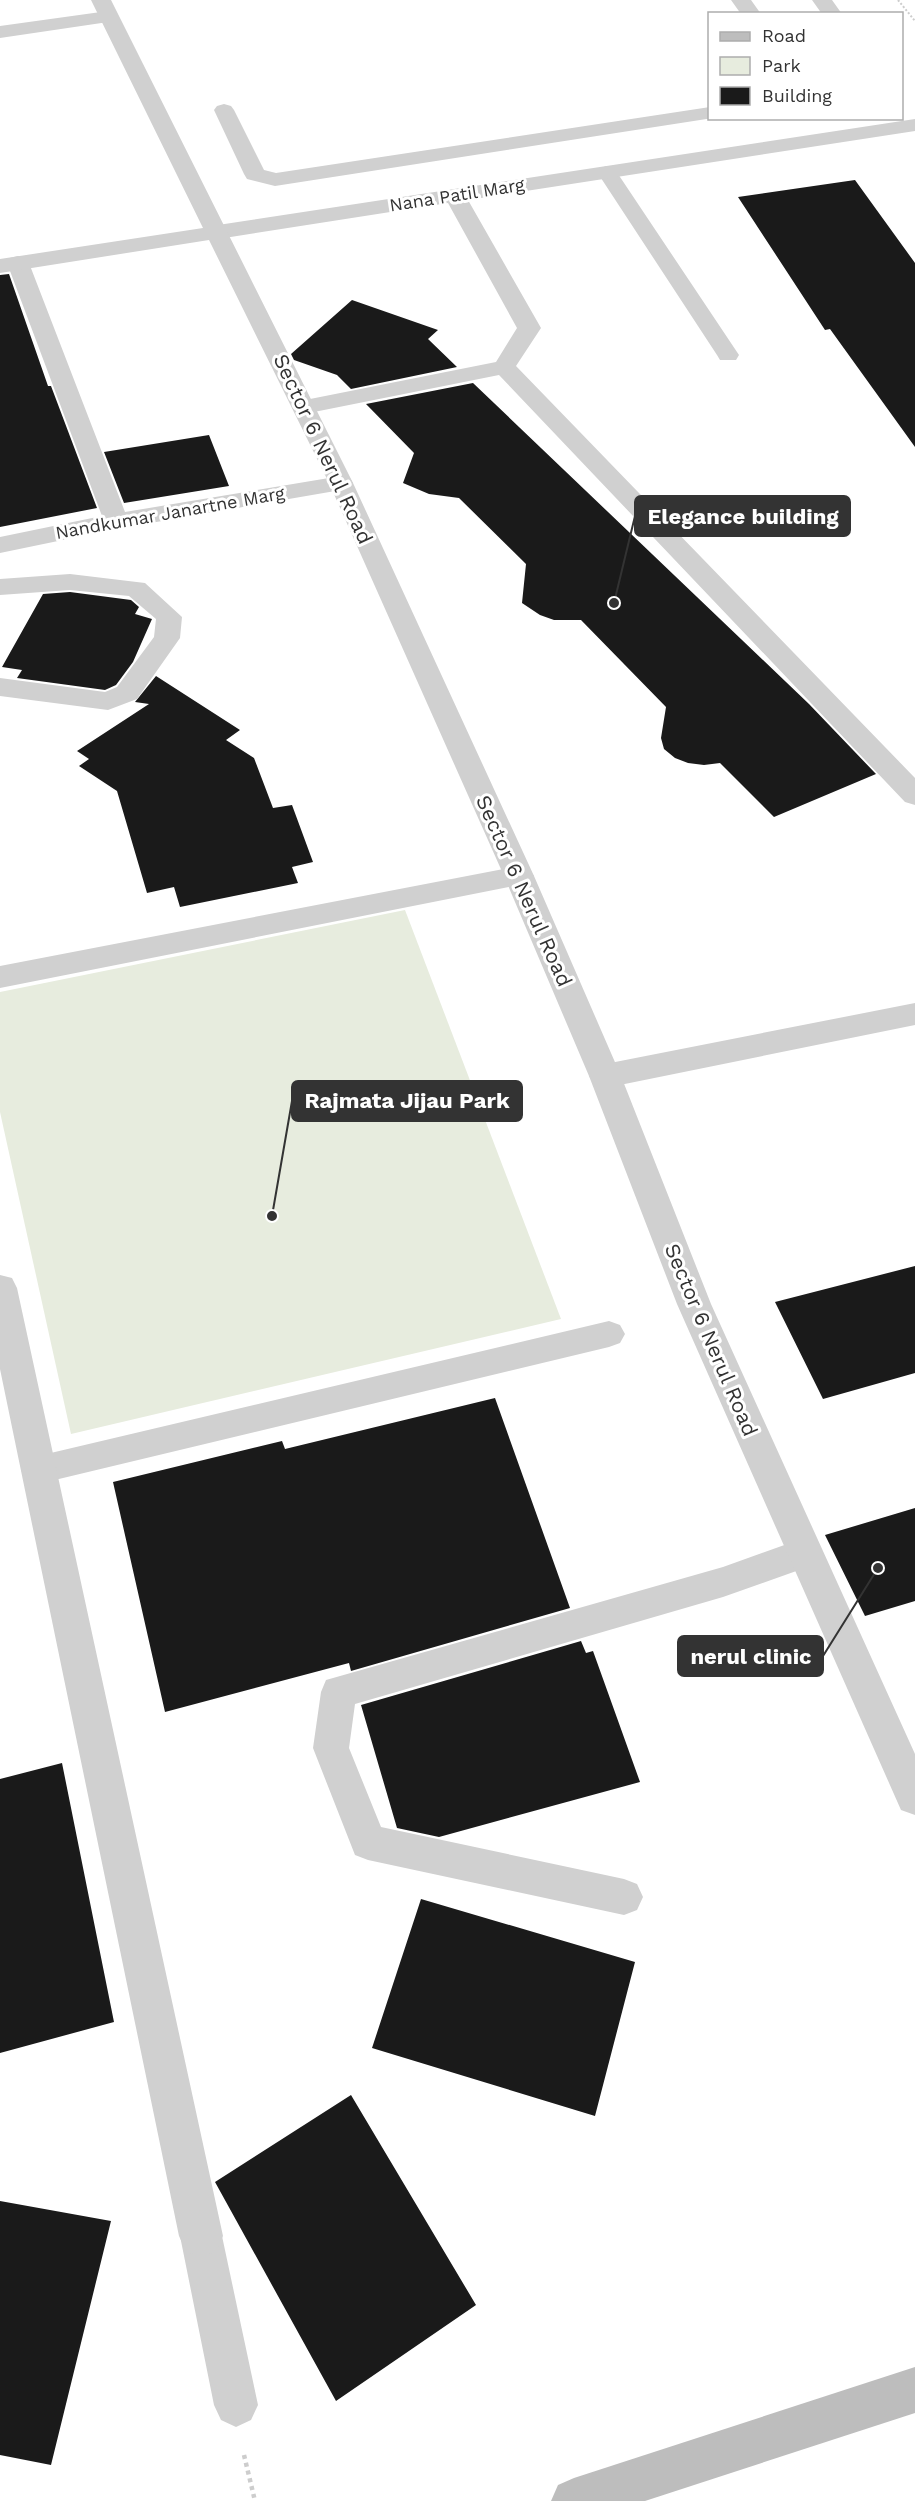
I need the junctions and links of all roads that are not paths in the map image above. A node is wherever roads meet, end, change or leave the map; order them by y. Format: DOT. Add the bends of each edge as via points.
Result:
graph roads {
  1 [pos="105,8"];
  2 [pos="0,32"];
  3 [pos="224,110"];
  4 [pos="708,113"];
  5 [pos="891,120"];
  6 [pos="606,172"];
  7 [pos="455,196"];
  8 [pos="218,232"];
  9 [pos="9,265"];
  10 [pos="728,355"];
  11 [pos="504,368"];
  12 [pos="304,407"];
  13 [pos="341,483"];
  14 [pos="116,521"];
  15 [pos="0,545"];
  16 [pos="0,586"];
  17 [pos="0,687"];
  18 [pos="915,795"];
  19 [pos="519,876"];
  20 [pos="0,977"];
  21 [pos="915,1014"];
  22 [pos="605,1076"];
  23 [pos="0,1288"];
  24 [pos="609,1334"];
  25 [pos="38,1470"];
  26 [pos="804,1553"];
  27 [pos="915,1797"];
  28 [pos="624,1897"];
  29 [pos="201,2236"];
  30 [pos="915,2390"];
  31 [pos="239,2424"];
  32 [pos="574,2501"];
  1 -- 2 [label="street"];
  1 -- 8 [label="street, Sector 6 Nerul Road"];
  3 -- 4 [label="street" via="255,174 275,180"];
  5 -- 6 [label="street, Nana Patil Marg"];
  6 -- 7 [label="street, Nana Patil Marg"];
  6 -- 10 [label="lane"];
  7 -- 8 [label="street, Nana Patil Marg"];
  7 -- 11 [label="street" via="530,328"];
  8 -- 9 [label="street, Nana Patil Marg"];
  8 -- 12 [label="street, Sector 6 Nerul Road"];
  9 -- 14 [label="street"];
  11 -- 12 [label="street"];
  11 -- 18 [label="street"];
  12 -- 13 [label="street, Sector 6 Nerul Road"];
  13 -- 14 [label="street, Nandkumar Janartne Marg"];
  13 -- 19 [label="street, Sector 6 Nerul Road"];
  14 -- 15 [label="street, Nandkumar Janartne Marg"];
  16 -- 17 [label="street" via="70,582 135,589 169,617 167,638 127,693 108,701"];
  19 -- 20 [label="street"];
  19 -- 22 [label="street, Sector 6 Nerul Road"];
  21 -- 22 [label="street"];
  22 -- 26 [label="street, Sector 6 Nerul Road" via="694,1304"];
  23 -- 25 [label="street"];
  24 -- 25 [label="lane"];
  25 -- 29 [label="street"];
  26 -- 27 [label="street, Sector 6 Nerul Road"];
  26 -- 28 [label="lane" via="723,1582 339,1692 331,1749 368,1842"];
  29 -- 31 [label="lane"];
  30 -- 32 [label="main road"];
}
